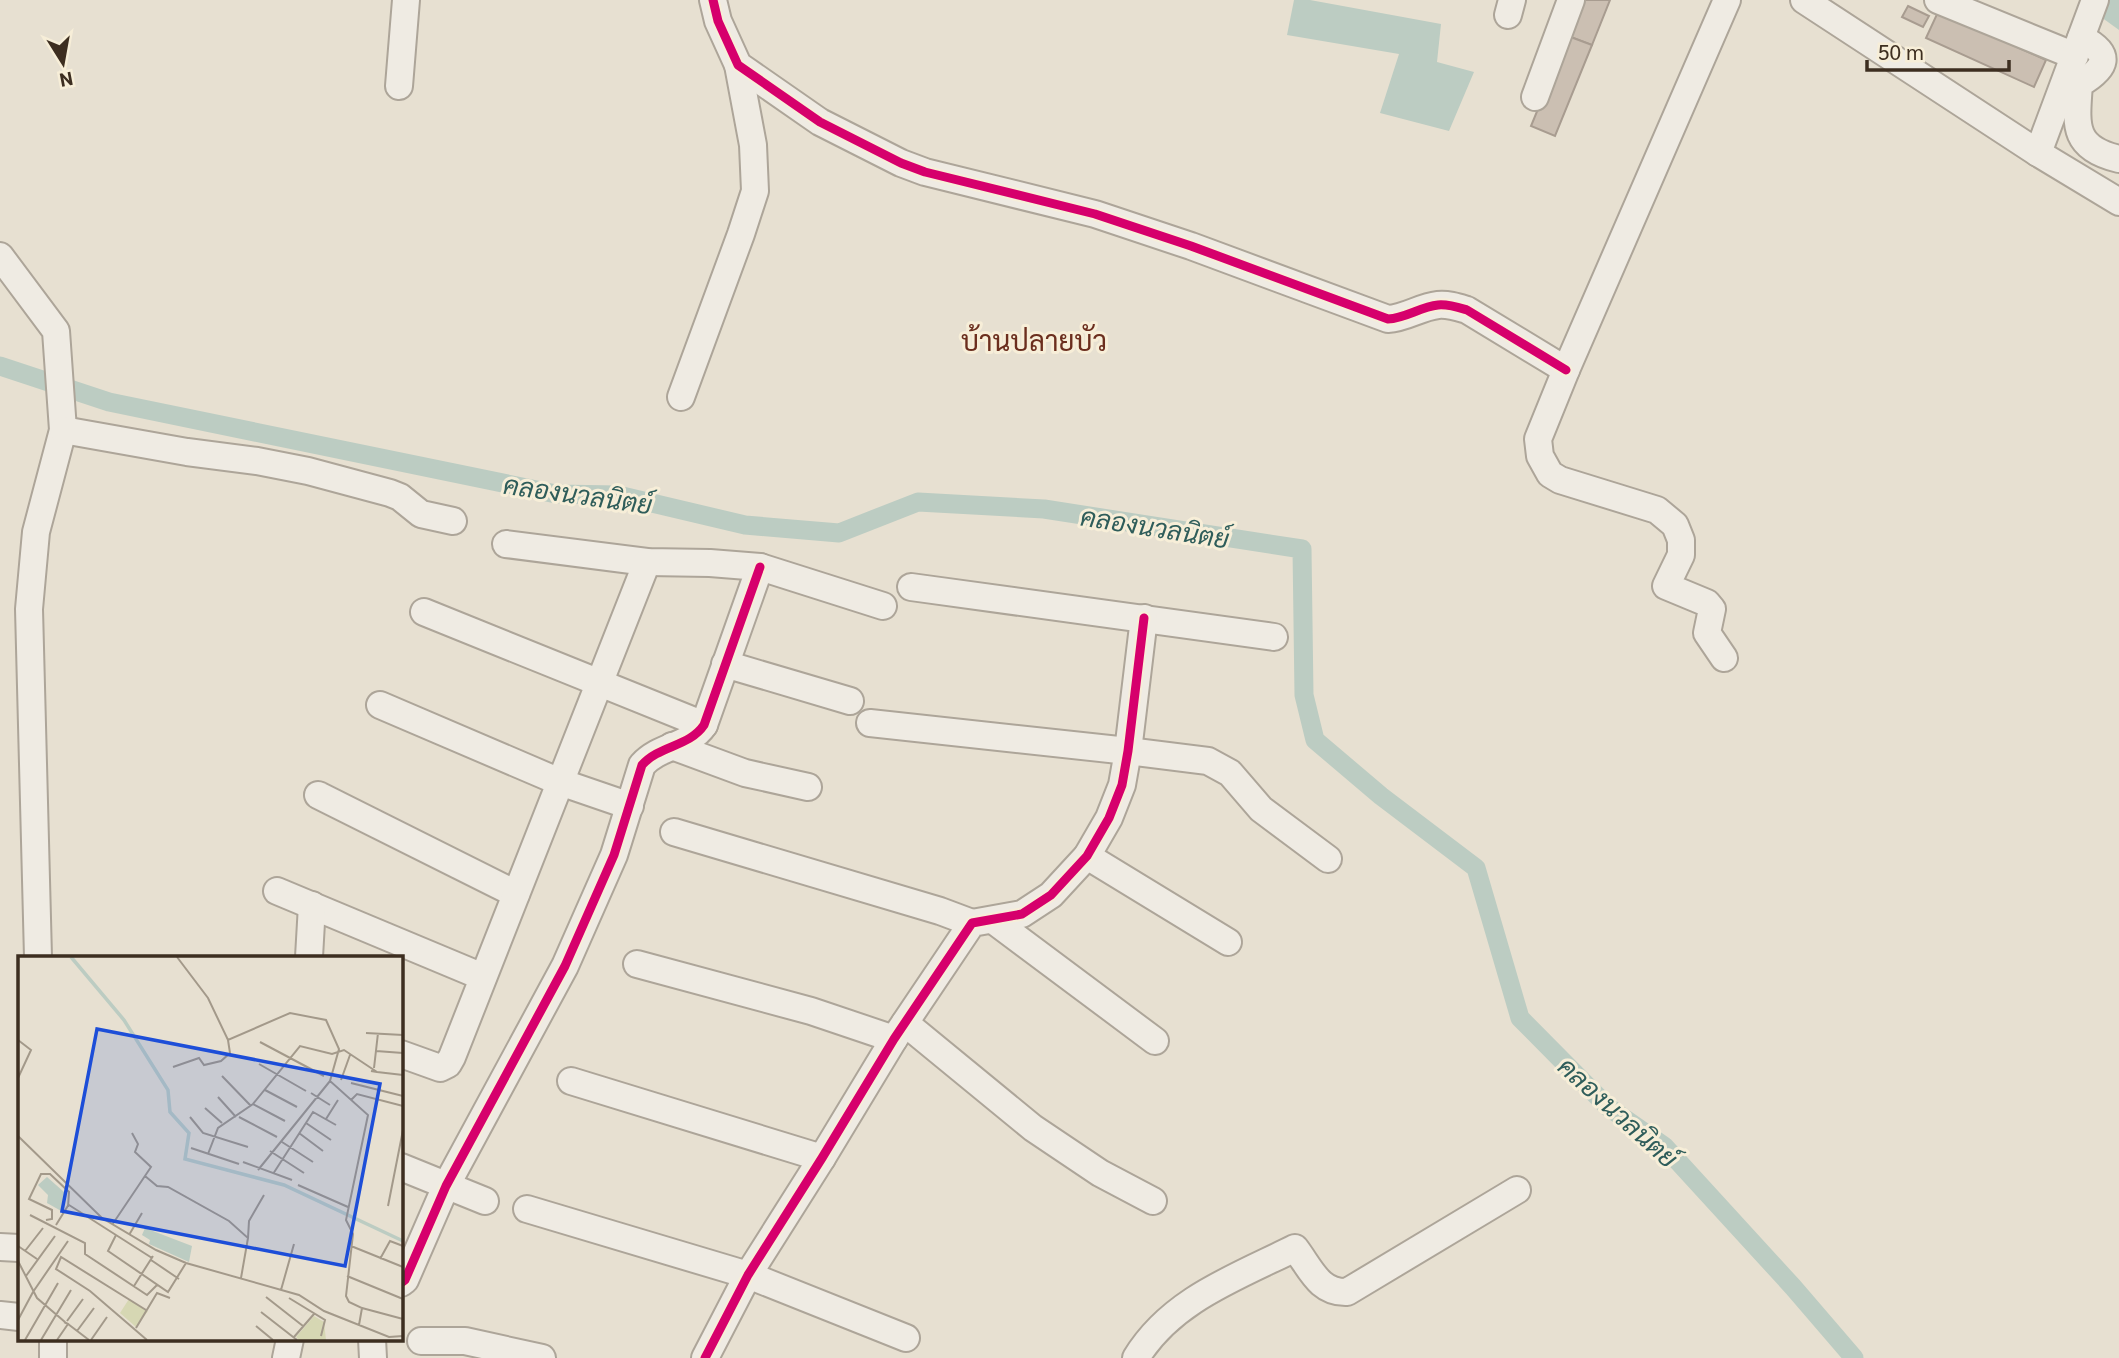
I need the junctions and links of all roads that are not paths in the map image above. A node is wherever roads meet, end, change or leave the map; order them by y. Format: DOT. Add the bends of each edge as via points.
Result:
graph roads {
  1 [pos="406,0"];
  2 [pos="713,0"];
  3 [pos="1571,0"];
  4 [pos="1727,0"];
  5 [pos="1804,0"];
  6 [pos="1938,0"];
  7 [pos="2095,0"];
  8 [pos="2076,64"];
  9 [pos="738,65"];
  10 [pos="399,86"];
  11 [pos="1535,97"];
  12 [pos="2038,153"];
  13 [pos="2119,159"];
  14 [pos="2119,202"];
  15 [pos="0,256"];
  16 [pos="1566,370"];
  17 [pos="681,397"];
  18 [pos="62,421"];
  19 [pos="453,521"];
  20 [pos="506,544"];
  21 [pos="647,562"];
  22 [pos="761,566"];
  23 [pos="911,587"];
  24 [pos="883,606"];
  25 [pos="424,612"];
  26 [pos="1144,618"];
  27 [pos="1274,637"];
  28 [pos="1724,658"];
  29 [pos="725,664"];
  30 [pos="600,681"];
  31 [pos="850,701"];
  32 [pos="380,705"];
  33 [pos="870,723"];
  34 [pos="704,725"];
  35 [pos="672,746"];
  36 [pos="1128,751"];
  37 [pos="560,782"];
  38 [pos="808,787"];
  39 [pos="318,795"];
  40 [pos="630,806"];
  41 [pos="674,832"];
  42 [pos="1087,856"];
  43 [pos="1328,859"];
  44 [pos="277,891"];
  45 [pos="516,894"];
  46 [pos="312,905"];
  47 [pos="982,921"];
  48 [pos="1228,942"];
  49 [pos="38,956"];
  50 [pos="309,956"];
  51 [pos="637,964"];
  52 [pos="483,976"];
  53 [pos="900,1031"];
  54 [pos="1154,1041"];
  55 [pos="402,1054"];
  56 [pos="571,1081"];
  57 [pos="822,1158"];
  58 [pos="402,1167"];
  59 [pos="446,1186"];
  60 [pos="1517,1190"];
  61 [pos="485,1201"];
  62 [pos="1153,1201"];
  63 [pos="527,1209"];
  64 [pos="0,1247"];
  65 [pos="18,1248"];
  66 [pos="748,1275"];
  67 [pos="402,1282"];
  68 [pos="0,1315"];
  69 [pos="18,1317"];
  70 [pos="906,1338"];
  71 [pos="53,1340"];
  72 [pos="290,1340"];
  73 [pos="372,1340"];
  74 [pos="421,1341"];
  75 [pos="53,1358"];
  76 [pos="286,1358"];
  77 [pos="373,1358"];
  78 [pos="542,1358"];
  79 [pos="705,1358"];
  80 [pos="1136,1358"];
  1 -- 10 [label="street"];
  2 -- 9 [label="street"];
  3 -- 11 [label="street"];
  4 -- 16 [label="street"];
  5 -- 12 [label="street"];
  6 -- 8 [label="street"];
  7 -- 8 [label="street"];
  8 -- 12 [label="street"];
  8 -- 13 [label="street" via="2078,133 2092,149"];
  9 -- 16 [label="street" via="820,122 925,172 1095,214 1388,319 1435,305 1467,310"];
  9 -- 17 [label="street" via="753,145 755,191"];
  12 -- 14 [label="street"];
  15 -- 18 [label="street" via="54,328"];
  16 -- 28 [label="street" via="1538,439 1539,456 1550,474 1560,480 1657,510 1675,525 1681,555 1666,586 1712,609 1707,633"];
  18 -- 19 [label="street" via="308,471 390,493 421,514"];
  18 -- 49 [label="street" via="36,532 29,609"];
  20 -- 21 [label="street"];
  21 -- 22 [label="street"];
  21 -- 30 [label="street"];
  22 -- 24 [label="street"];
  22 -- 29 [label="street"];
  23 -- 26 [label="street"];
  25 -- 30 [label="street"];
  26 -- 27 [label="street"];
  26 -- 36 [label="street"];
  29 -- 31 [label="street"];
  29 -- 34 [label="street"];
  30 -- 34 [label="street"];
  30 -- 37 [label="street"];
  32 -- 37 [label="street"];
  33 -- 36 [label="street"];
  34 -- 35 [label="street" via="696,736"];
  35 -- 38 [label="street" via="745,773"];
  35 -- 40 [label="street" via="642,765"];
  36 -- 42 [label="street" via="1122,785"];
  36 -- 43 [label="street" via="1208,761 1230,772 1261,808"];
  37 -- 40 [label="street"];
  37 -- 45 [label="street"];
  39 -- 45 [label="street"];
  40 -- 59 [label="street" via="614,855 565,965"];
  41 -- 47 [label="street"];
  42 -- 47 [label="street" via="1051,895 1022,914"];
  42 -- 48 [label="street"];
  44 -- 46 [label="street"];
  45 -- 52 [label="street"];
  46 -- 50 [label="street"];
  46 -- 52 [label="street"];
  47 -- 53 [label="street"];
  47 -- 54 [label="street"];
  51 -- 53 [label="street" via="811,1012"];
  52 -- 55 [label="street" via="448,1065 440,1068"];
  53 -- 57 [label="street"];
  53 -- 62 [label="street" via="1033,1128 1100,1173"];
  56 -- 57 [label="street"];
  57 -- 66 [label="street"];
  58 -- 59 [label="street"];
  59 -- 61 [label="street"];
  59 -- 67 [label="street"];
  60 -- 80 [label="street" via="1347,1292 1326,1289 1295,1248 1183,1307"];
  63 -- 66 [label="street"];
  64 -- 65 [label="street"];
  66 -- 70 [label="street"];
  66 -- 79 [label="street"];
  68 -- 69 [label="street"];
  71 -- 75 [label="street"];
  72 -- 76 [label="street"];
  73 -- 77 [label="street"];
  74 -- 78 [label="street" via="464,1341"];
}
